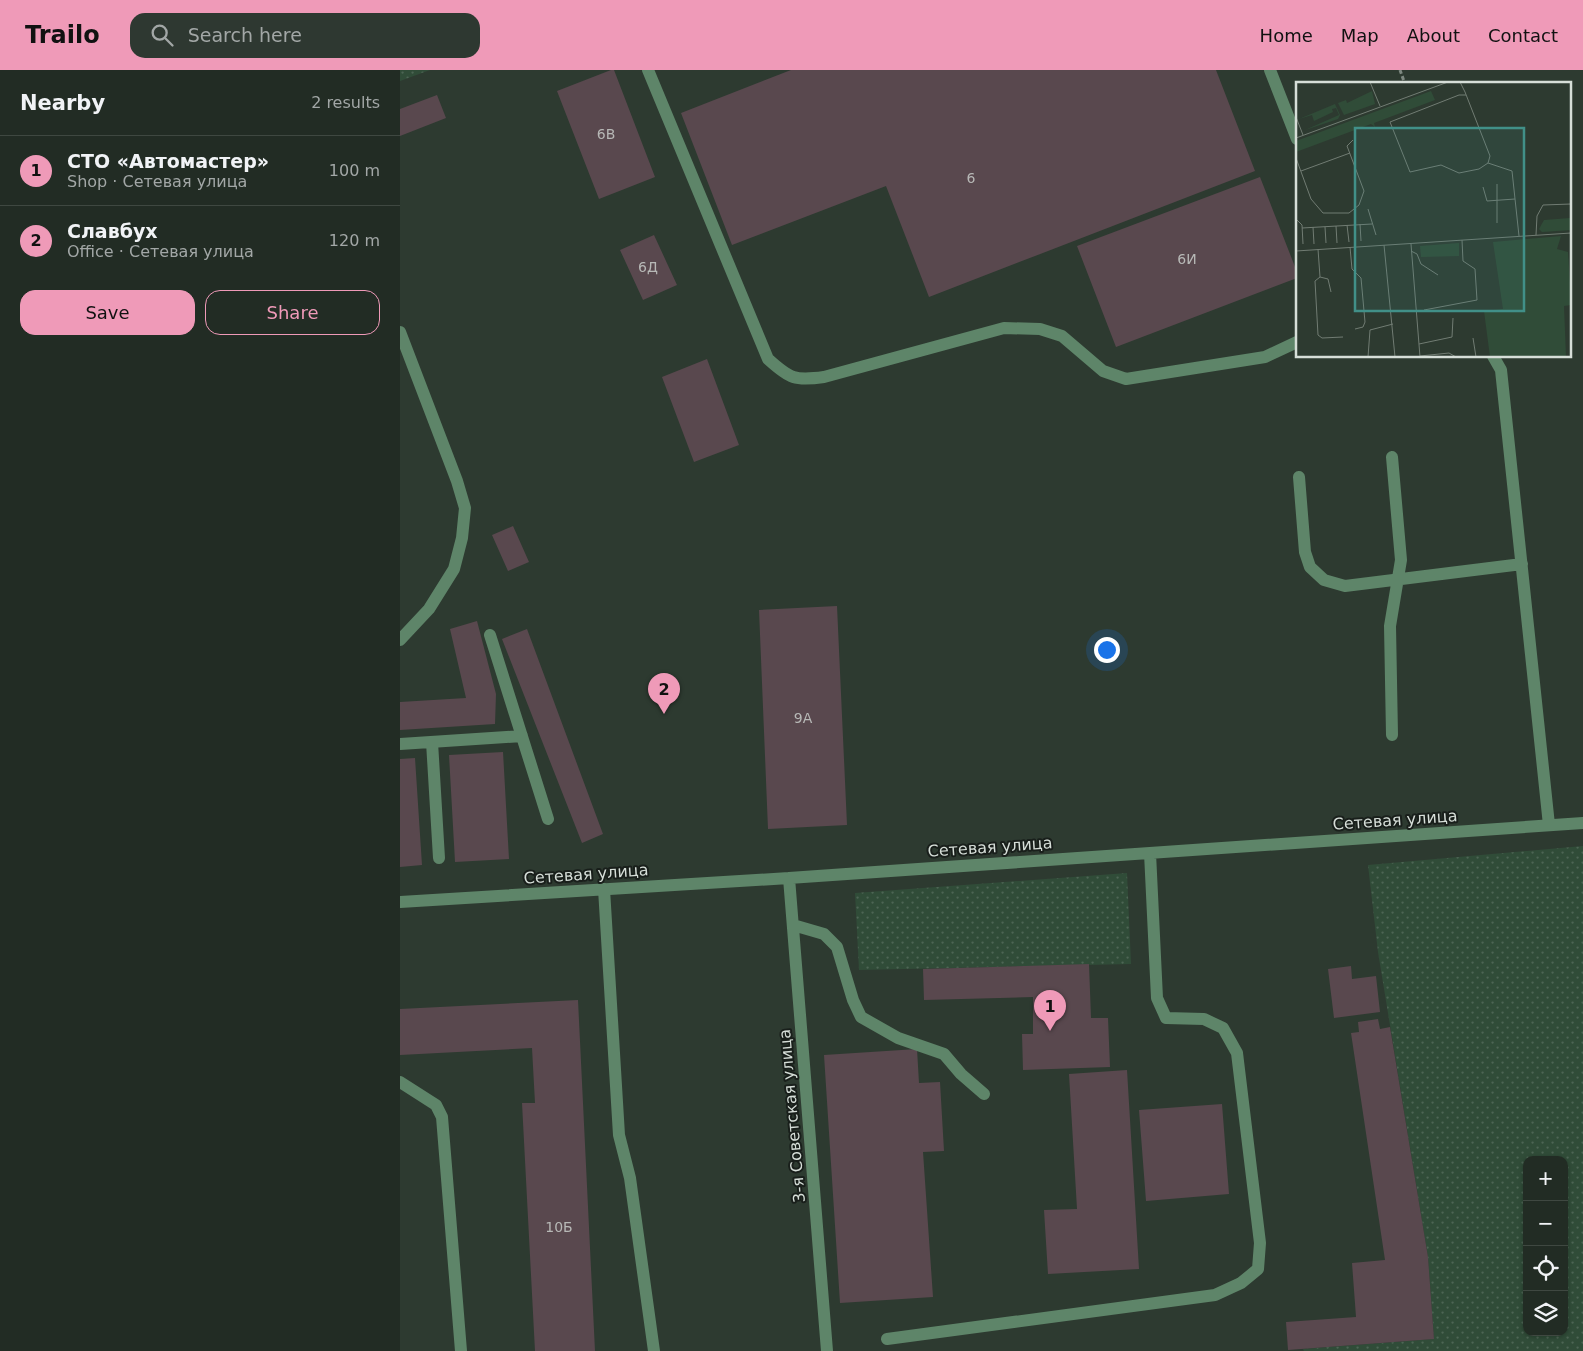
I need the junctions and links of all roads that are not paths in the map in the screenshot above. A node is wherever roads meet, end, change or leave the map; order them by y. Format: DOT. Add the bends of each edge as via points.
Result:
graph roads {
  1 [pos="648,70"];
  2 [pos="1270,70"];
  3 [pos="1296,136"];
  4 [pos="400,332"];
  5 [pos="1296,342"];
  6 [pos="1494,358"];
  7 [pos="1392,457"];
  8 [pos="1299,477"];
  9 [pos="1522,564"];
  10 [pos="1398,579"];
  11 [pos="490,635"];
  12 [pos="400,640"];
  13 [pos="1392,735"];
  14 [pos="522,736"];
  15 [pos="432,742"];
  16 [pos="400,744"];
  17 [pos="548,819"];
  18 [pos="1583,823"];
  19 [pos="1549,825"];
  20 [pos="1150,853"];
  21 [pos="439,858"];
  22 [pos="789,878"];
  23 [pos="604,889"];
  24 [pos="400,902"];
  25 [pos="793,925"];
  26 [pos="400,1082"];
  27 [pos="984,1094"];
  28 [pos="887,1339"];
  29 [pos="461,1351"];
  30 [pos="654,1351"];
  31 [pos="827,1351"];
  1 -- 5 [label="street" via="768,359 795,378 824,377 1004,328 1040,329 1062,336 1103,371 1126,379 1265,357"];
  2 -- 3 [label="street"];
  4 -- 12 [label="street" via="465,508 454,569 429,609"];
  6 -- 9 [label="street" via="1501,370"];
  7 -- 10 [label="street" via="1401,560"];
  8 -- 10 [label="street" via="1304,552 1310,567 1324,580 1345,586"];
  9 -- 10 [label="street"];
  9 -- 19 [label="street"];
  10 -- 13 [label="street" via="1390,626"];
  11 -- 14 [label="street"];
  14 -- 15 [label="street"];
  14 -- 17 [label="street"];
  15 -- 16 [label="street"];
  15 -- 21 [label="street"];
  18 -- 19 [label="street, Сетевая улица"];
  19 -- 20 [label="street, Сетевая улица"];
  20 -- 22 [label="street, Сетевая улица"];
  20 -- 28 [label="street" via="1157,998 1166,1018 1204,1019 1223,1028 1237,1053 1260,1243 1258,1269 1241,1283 1215,1295"];
  22 -- 23 [label="street, Сетевая улица"];
  22 -- 25 [label="street, 3-я Советская улица"];
  23 -- 24 [label="street, Сетевая улица"];
  23 -- 30 [label="street" via="619,1135 630,1178"];
  25 -- 27 [label="street" via="824,934 837,947 861,1017 898,1038 944,1054"];
  25 -- 31 [label="street, 3-я Советская улица"];
  26 -- 29 [label="street" via="436,1105 442,1117"];
}
